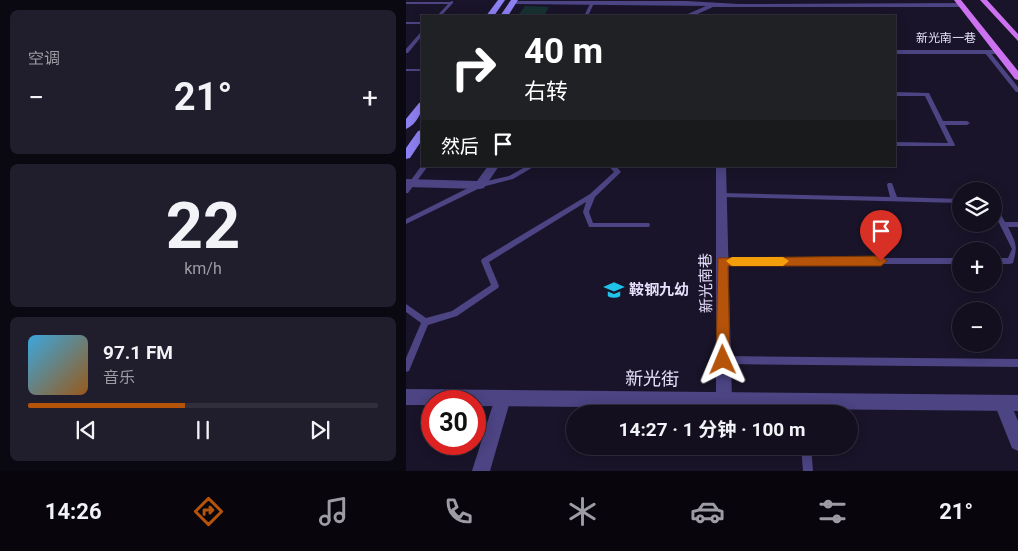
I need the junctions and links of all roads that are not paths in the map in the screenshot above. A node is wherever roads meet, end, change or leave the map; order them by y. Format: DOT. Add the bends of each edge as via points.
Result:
graph roads {
  1 [pos="502,0"];
  2 [pos="983,0"];
  3 [pos="453,1"];
  4 [pos="515,1"];
  5 [pos="576,1"];
  6 [pos="673,2"];
  7 [pos="406,3"];
  8 [pos="592,3"];
  9 [pos="940,3"];
  10 [pos="959,3"];
  11 [pos="716,5"];
  12 [pos="440,15"];
  13 [pos="491,15"];
  14 [pos="505,15"];
  15 [pos="586,15"];
  16 [pos="690,15"];
  17 [pos="406,23"];
  18 [pos="421,23"];
  19 [pos="421,35"];
  20 [pos="1018,40"];
  21 [pos="408,48"];
  22 [pos="406,52"];
  23 [pos="896,52"];
  24 [pos="987,52"];
  25 [pos="998,52"];
  26 [pos="406,70"];
  27 [pos="421,70"];
  28 [pos="1018,77"];
  29 [pos="1018,91"];
  30 [pos="896,94"];
  31 [pos="421,106"];
  32 [pos="941,123"];
  33 [pos="967,123"];
  34 [pos="406,126"];
  35 [pos="421,134"];
  36 [pos="896,144"];
  37 [pos="406,156"];
  38 [pos="424,167"];
  39 [pos="493,167"];
  40 [pos="530,167"];
  41 [pos="613,167"];
  42 [pos="721,167"];
  43 [pos="480,185"];
  44 [pos="890,185"];
  45 [pos="408,186"];
  46 [pos="721,195"];
  47 [pos="592,196"];
  48 [pos="894,199"];
  49 [pos="952,201"];
  50 [pos="406,222"];
  51 [pos="1002,222"];
  52 [pos="647,224"];
  53 [pos="1018,224"];
  54 [pos="1004,225"];
  55 [pos="722,261"];
  56 [pos="952,261"];
  57 [pos="1002,261"];
  58 [pos="406,306"];
  59 [pos="425,322"];
  60 [pos="723,360"];
  61 [pos="1018,363"];
  62 [pos="406,368"];
  63 [pos="406,396"];
  64 [pos="503,398"];
  65 [pos="724,400"];
  66 [pos="1010,403"];
  67 [pos="780,405"];
  68 [pos="858,406"];
  69 [pos="1018,442"];
  70 [pos="807,455"];
  71 [pos="481,471"];
  72 [pos="808,471"];
  1 -- 13 [label="main road"];
  2 -- 20 [label="main road"];
  3 -- 7 [label="lane"];
  3 -- 12 [label="lane"];
  4 -- 5 [label="street"];
  4 -- 14 [label="main road"];
  5 -- 8 [label="street"];
  6 -- 8 [label="street"];
  6 -- 11 [label="street"];
  8 -- 15 [label="lane"];
  9 -- 10 [label="street"];
  9 -- 11 [label="street"];
  10 -- 25 [label="main road"];
  11 -- 16 [label="street"];
  17 -- 18 [label="lane"];
  19 -- 21 [label="lane"];
  21 -- 22 [label="lane"];
  23 -- 24 [label="street, 新光南一巷"];
  24 -- 25 [label="street, 新光南一巷"];
  24 -- 29 [label="lane"];
  25 -- 28 [label="main road"];
  26 -- 27 [label="lane"];
  30 -- 32 [label="lane" via="926,94"];
  31 -- 34 [label="main road"];
  32 -- 33 [label="lane"];
  32 -- 36 [label="lane" via="952,145"];
  35 -- 37 [label="main road"];
  38 -- 45 [label="lane"];
  39 -- 43 [label="street"];
  40 -- 43 [label="lane" via="511,178"];
  41 -- 47 [label="lane" via="618,172"];
  42 -- 46 [label="street, 新光南巷"];
  43 -- 45 [label="street"];
  43 -- 50 [label="lane"];
  44 -- 48 [label="lane"];
  46 -- 48 [label="lane"];
  46 -- 55 [label="street, 新光南巷"];
  47 -- 52 [label="lane" via="586,212 591,225"];
  47 -- 59 [label="lane" via="485,261 495,286 454,314"];
  48 -- 49 [label="lane"];
  51 -- 54 [label="lane"];
  53 -- 54 [label="lane"];
  54 -- 57 [label="lane" via="1016,250 1010,261"];
  55 -- 56 [label="lane"];
  55 -- 60 [label="street, 新光南巷"];
  58 -- 59 [label="lane"];
  59 -- 62 [label="lane"];
  60 -- 61 [label="lane"];
  60 -- 65 [label="street, 新光南巷"];
  63 -- 64 [label="street, 新光街"];
  64 -- 65 [label="street, 新光街"];
  64 -- 71 [label="street"];
  65 -- 67 [label="street, 新光街"];
  66 -- 68 [label="street, 新光街"];
  66 -- 69 [label="street"];
  70 -- 72 [label="lane"];
}
